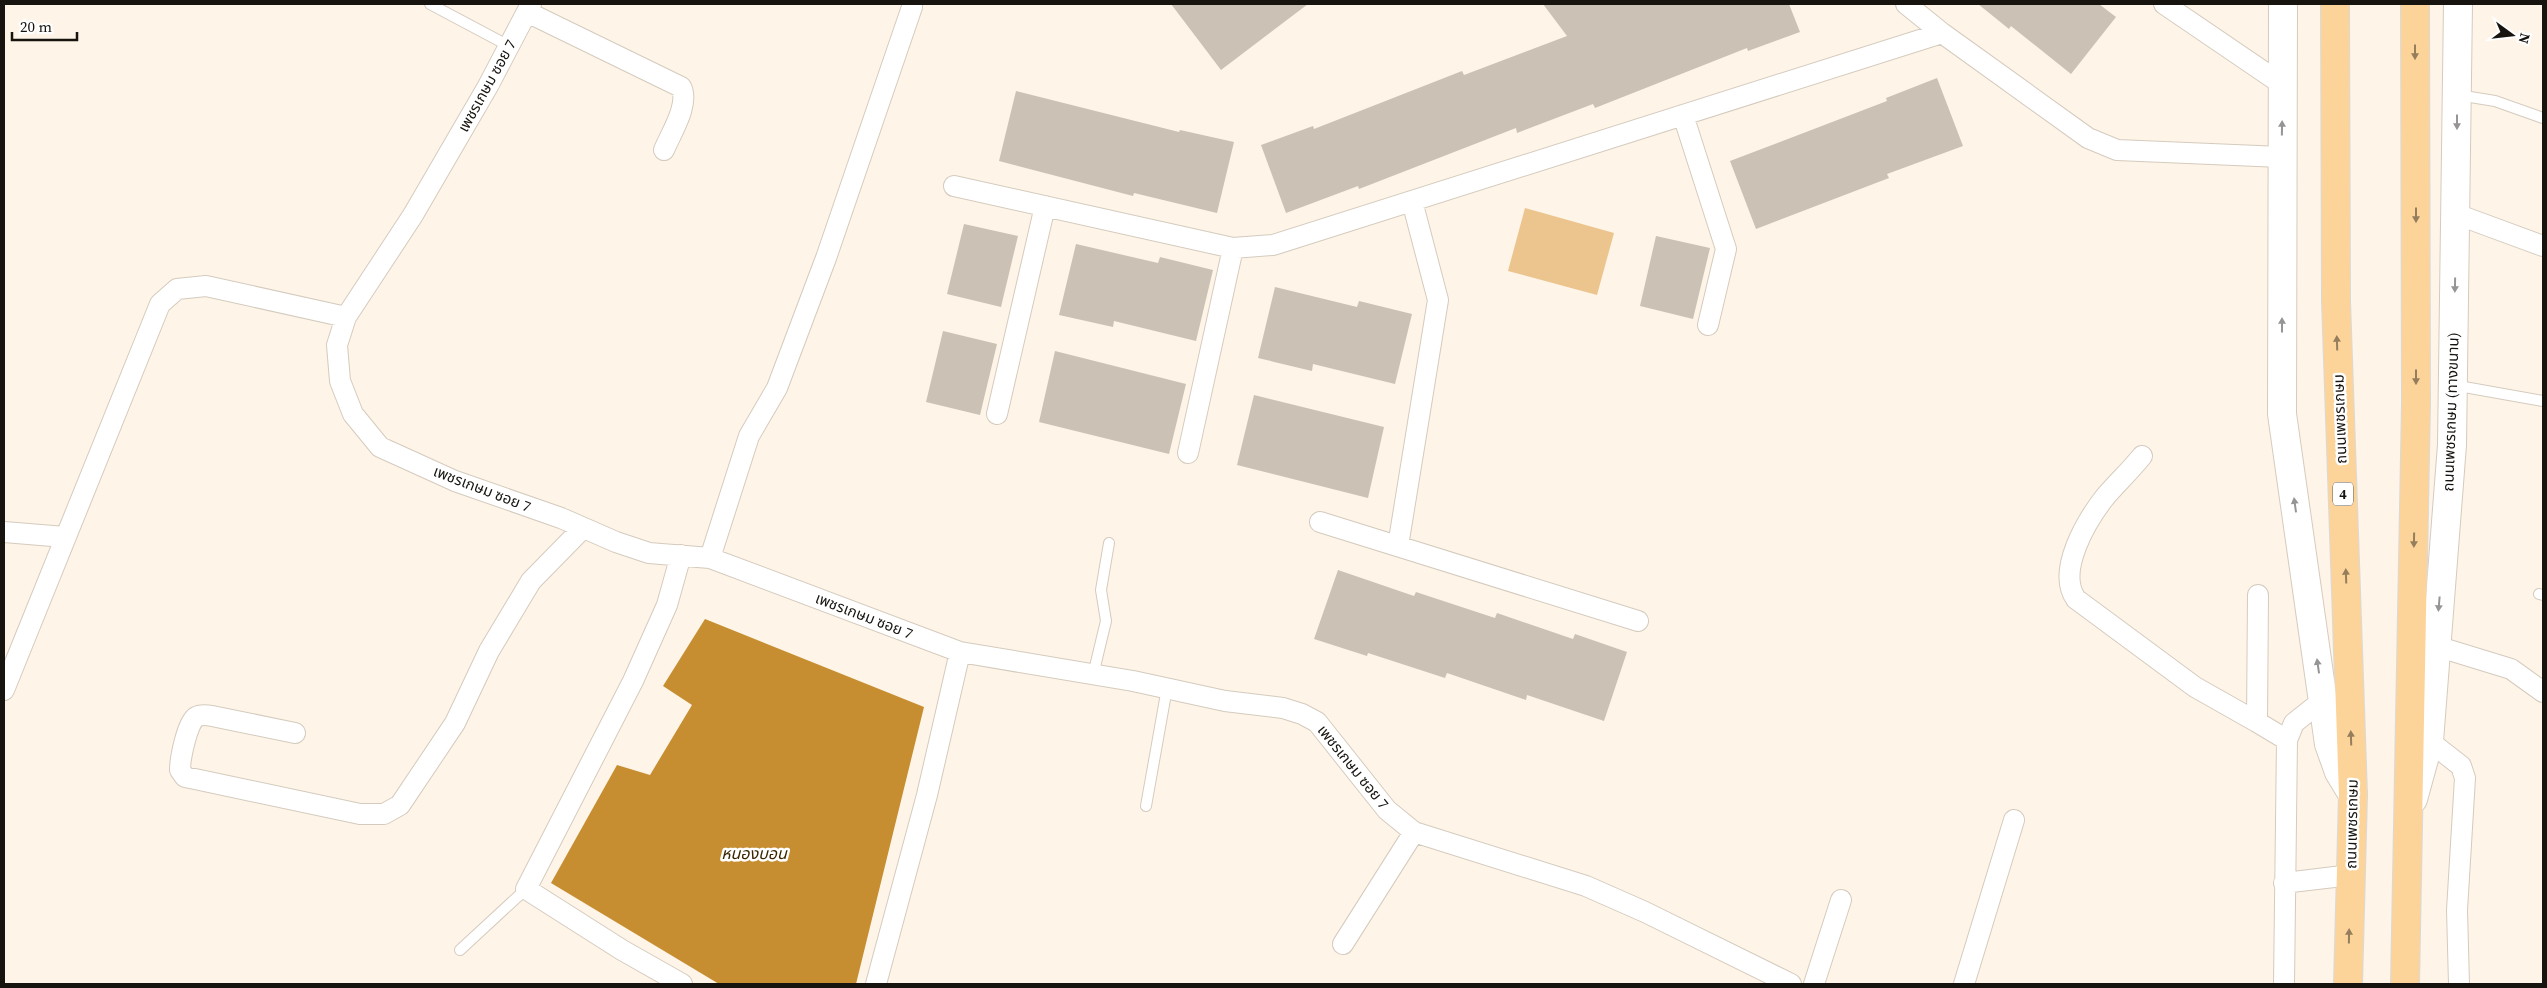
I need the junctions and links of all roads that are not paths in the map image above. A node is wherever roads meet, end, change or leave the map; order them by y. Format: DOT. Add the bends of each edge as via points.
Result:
graph roads {
  1 [pos="430,4"];
  2 [pos="1906,4"];
  3 [pos="2164,4"];
  4 [pos="2283,4"];
  5 [pos="2335,4"];
  6 [pos="2415,4"];
  7 [pos="2458,4"];
  8 [pos="912,7"];
  9 [pos="529,8"];
  10 [pos="1942,33"];
  11 [pos="509,46"];
  12 [pos="2283,85"];
  13 [pos="2457,95"];
  14 [pos="1684,115"];
  15 [pos="2543,118"];
  16 [pos="664,150"];
  17 [pos="2282,157"];
  18 [pos="954,186"];
  19 [pos="1412,201"];
  20 [pos="1045,206"];
  21 [pos="2456,214"];
  22 [pos="2543,246"];
  23 [pos="1233,248"];
  24 [pos="346,317"];
  25 [pos="1708,325"];
  26 [pos="2452,385"];
  27 [pos="2543,402"];
  28 [pos="997,414"];
  29 [pos="1188,453"];
  30 [pos="2142,456"];
  31 [pos="1320,522"];
  32 [pos="583,528"];
  33 [pos="4,532"];
  34 [pos="65,537"];
  35 [pos="1109,543"];
  36 [pos="1398,546"];
  37 [pos="681,555"];
  38 [pos="710,558"];
  39 [pos="2258,595"];
  40 [pos="1638,621"];
  41 [pos="2436,646"];
  42 [pos="960,652"];
  43 [pos="1093,675"];
  44 [pos="1167,688"];
  45 [pos="4,690"];
  46 [pos="2543,692"];
  47 [pos="2323,700"];
  48 [pos="2256,722"];
  49 [pos="295,733"];
  50 [pos="2287,740"];
  51 [pos="2429,740"];
  52 [pos="2353,795"];
  53 [pos="1146,806"];
  54 [pos="2408,817"];
  55 [pos="2014,820"];
  56 [pos="1414,832"];
  57 [pos="2351,875"];
  58 [pos="2284,883"];
  59 [pos="526,889"];
  60 [pos="1841,900"];
  61 [pos="1343,944"];
  62 [pos="460,950"];
  63 [pos="682,984"];
  64 [pos="876,984"];
  65 [pos="1791,984"];
  66 [pos="1814,984"];
  67 [pos="1964,984"];
  68 [pos="2284,984"];
  69 [pos="2348,984"];
  70 [pos="2405,984"];
  71 [pos="2459,984"];
  1 -- 11 [label="lane"];
  2 -- 10 [label="street"];
  3 -- 12 [label="street"];
  4 -- 12 [label="main road"];
  52 -- 5 [label="highway, ถนนเพชรเกษม / 4, one-way" via="2336,301"];
  6 -- 54 [label="highway, one-way" via="2416,403"];
  7 -- 13 [label="main road, ถนนเพชรเกษม (ทางขนาน)"];
  8 -- 38 [label="street" via="826,258 777,388 749,436"];
  9 -- 11 [label="street, เพชรเกษม ซอย 7"];
  9 -- 16 [label="street" via="682,87 684,103"];
  10 -- 14 [label="street"];
  10 -- 17 [label="street" via="2088,138 2117,150"];
  11 -- 24 [label="street, เพชรเกษม ซอย 7" via="413,215"];
  17 -- 12 [label="main road, one-way"];
  13 -- 15 [label="lane" via="2496,101"];
  13 -- 21 [label="main road, ถนนเพชรเกษม (ทางขนาน), one-way"];
  14 -- 19 [label="street"];
  14 -- 25 [label="street" via="1726,250"];
  47 -- 17 [label="main road, one-way" via="2282,414"];
  18 -- 20 [label="street"];
  19 -- 23 [label="street" via="1273,245"];
  19 -- 36 [label="street" via="1438,300"];
  20 -- 23 [label="street"];
  20 -- 28 [label="street"];
  21 -- 22 [label="street"];
  21 -- 26 [label="main road, ถนนเพชรเกษม (ทางขนาน), one-way"];
  23 -- 29 [label="street"];
  24 -- 32 [label="street, เพชรเกษม ซอย 7" via="337,345 340,382 353,414 380,447 454,481"];
  24 -- 34 [label="street" via="206,286 178,289 160,304"];
  26 -- 27 [label="lane"];
  26 -- 41 [label="main road, ถนนเพชรเกษม (ทางขนาน), one-way" via="2452,445"];
  30 -- 48 [label="street" via="2105,497 2086,526 2073,553 2070,590 2076,599 2195,687"];
  31 -- 36 [label="street"];
  32 -- 37 [label="street, เพชรเกษม ซอย 7" via="649,554"];
  32 -- 49 [label="street" via="532,581 489,651 455,723 400,805 384,814 360,814 195,779 185,776 180,770 181,755 193,719 199,715"];
  33 -- 34 [label="street"];
  34 -- 45 [label="street"];
  35 -- 43 [label="lane" via="1100,590 1106,621"];
  36 -- 40 [label="street"];
  37 -- 38 [label="street, เพชรเกษม ซอย 7"];
  37 -- 59 [label="street" via="667,605 633,681"];
  38 -- 42 [label="street, เพชรเกษม ซอย 7"];
  39 -- 48 [label="street"];
  41 -- 46 [label="street" via="2511,669"];
  41 -- 51 [label="main road, ถนนเพชรเกษม (ทางขนาน)"];
  42 -- 43 [label="street, เพชรเกษม ซอย 7"];
  42 -- 64 [label="street" via="927,795"];
  43 -- 44 [label="street, เพชรเกษม ซอย 7"];
  44 -- 53 [label="lane"];
  44 -- 56 [label="street, เพชรเกษม ซอย 7" via="1224,701 1283,708 1317,722 1387,810"];
  47 -- 50 [label="street" via="2294,724"];
  47 -- 52 [label="main road" via="2330,744 2339,772"];
  48 -- 50 [label="street"];
  50 -- 58 [label="street"];
  51 -- 54 [label="main road, ถนนเพชรเกษม (ทางขนาน)"];
  51 -- 71 [label="street" via="2462,766 2465,778 2457,910"];
  52 -- 57 [label="highway, ถนนเพชรเกษม / 4"];
  54 -- 70 [label="highway"];
  55 -- 67 [label="street"];
  56 -- 61 [label="street"];
  56 -- 65 [label="street, เพชรเกษม ซอย 7" via="1586,886"];
  57 -- 58 [label="street"];
  69 -- 57 [label="highway, ถนนเพชรเกษม / 4, one-way"];
  58 -- 68 [label="street"];
  59 -- 62 [label="lane"];
  59 -- 63 [label="street"];
  60 -- 66 [label="street"];
}
